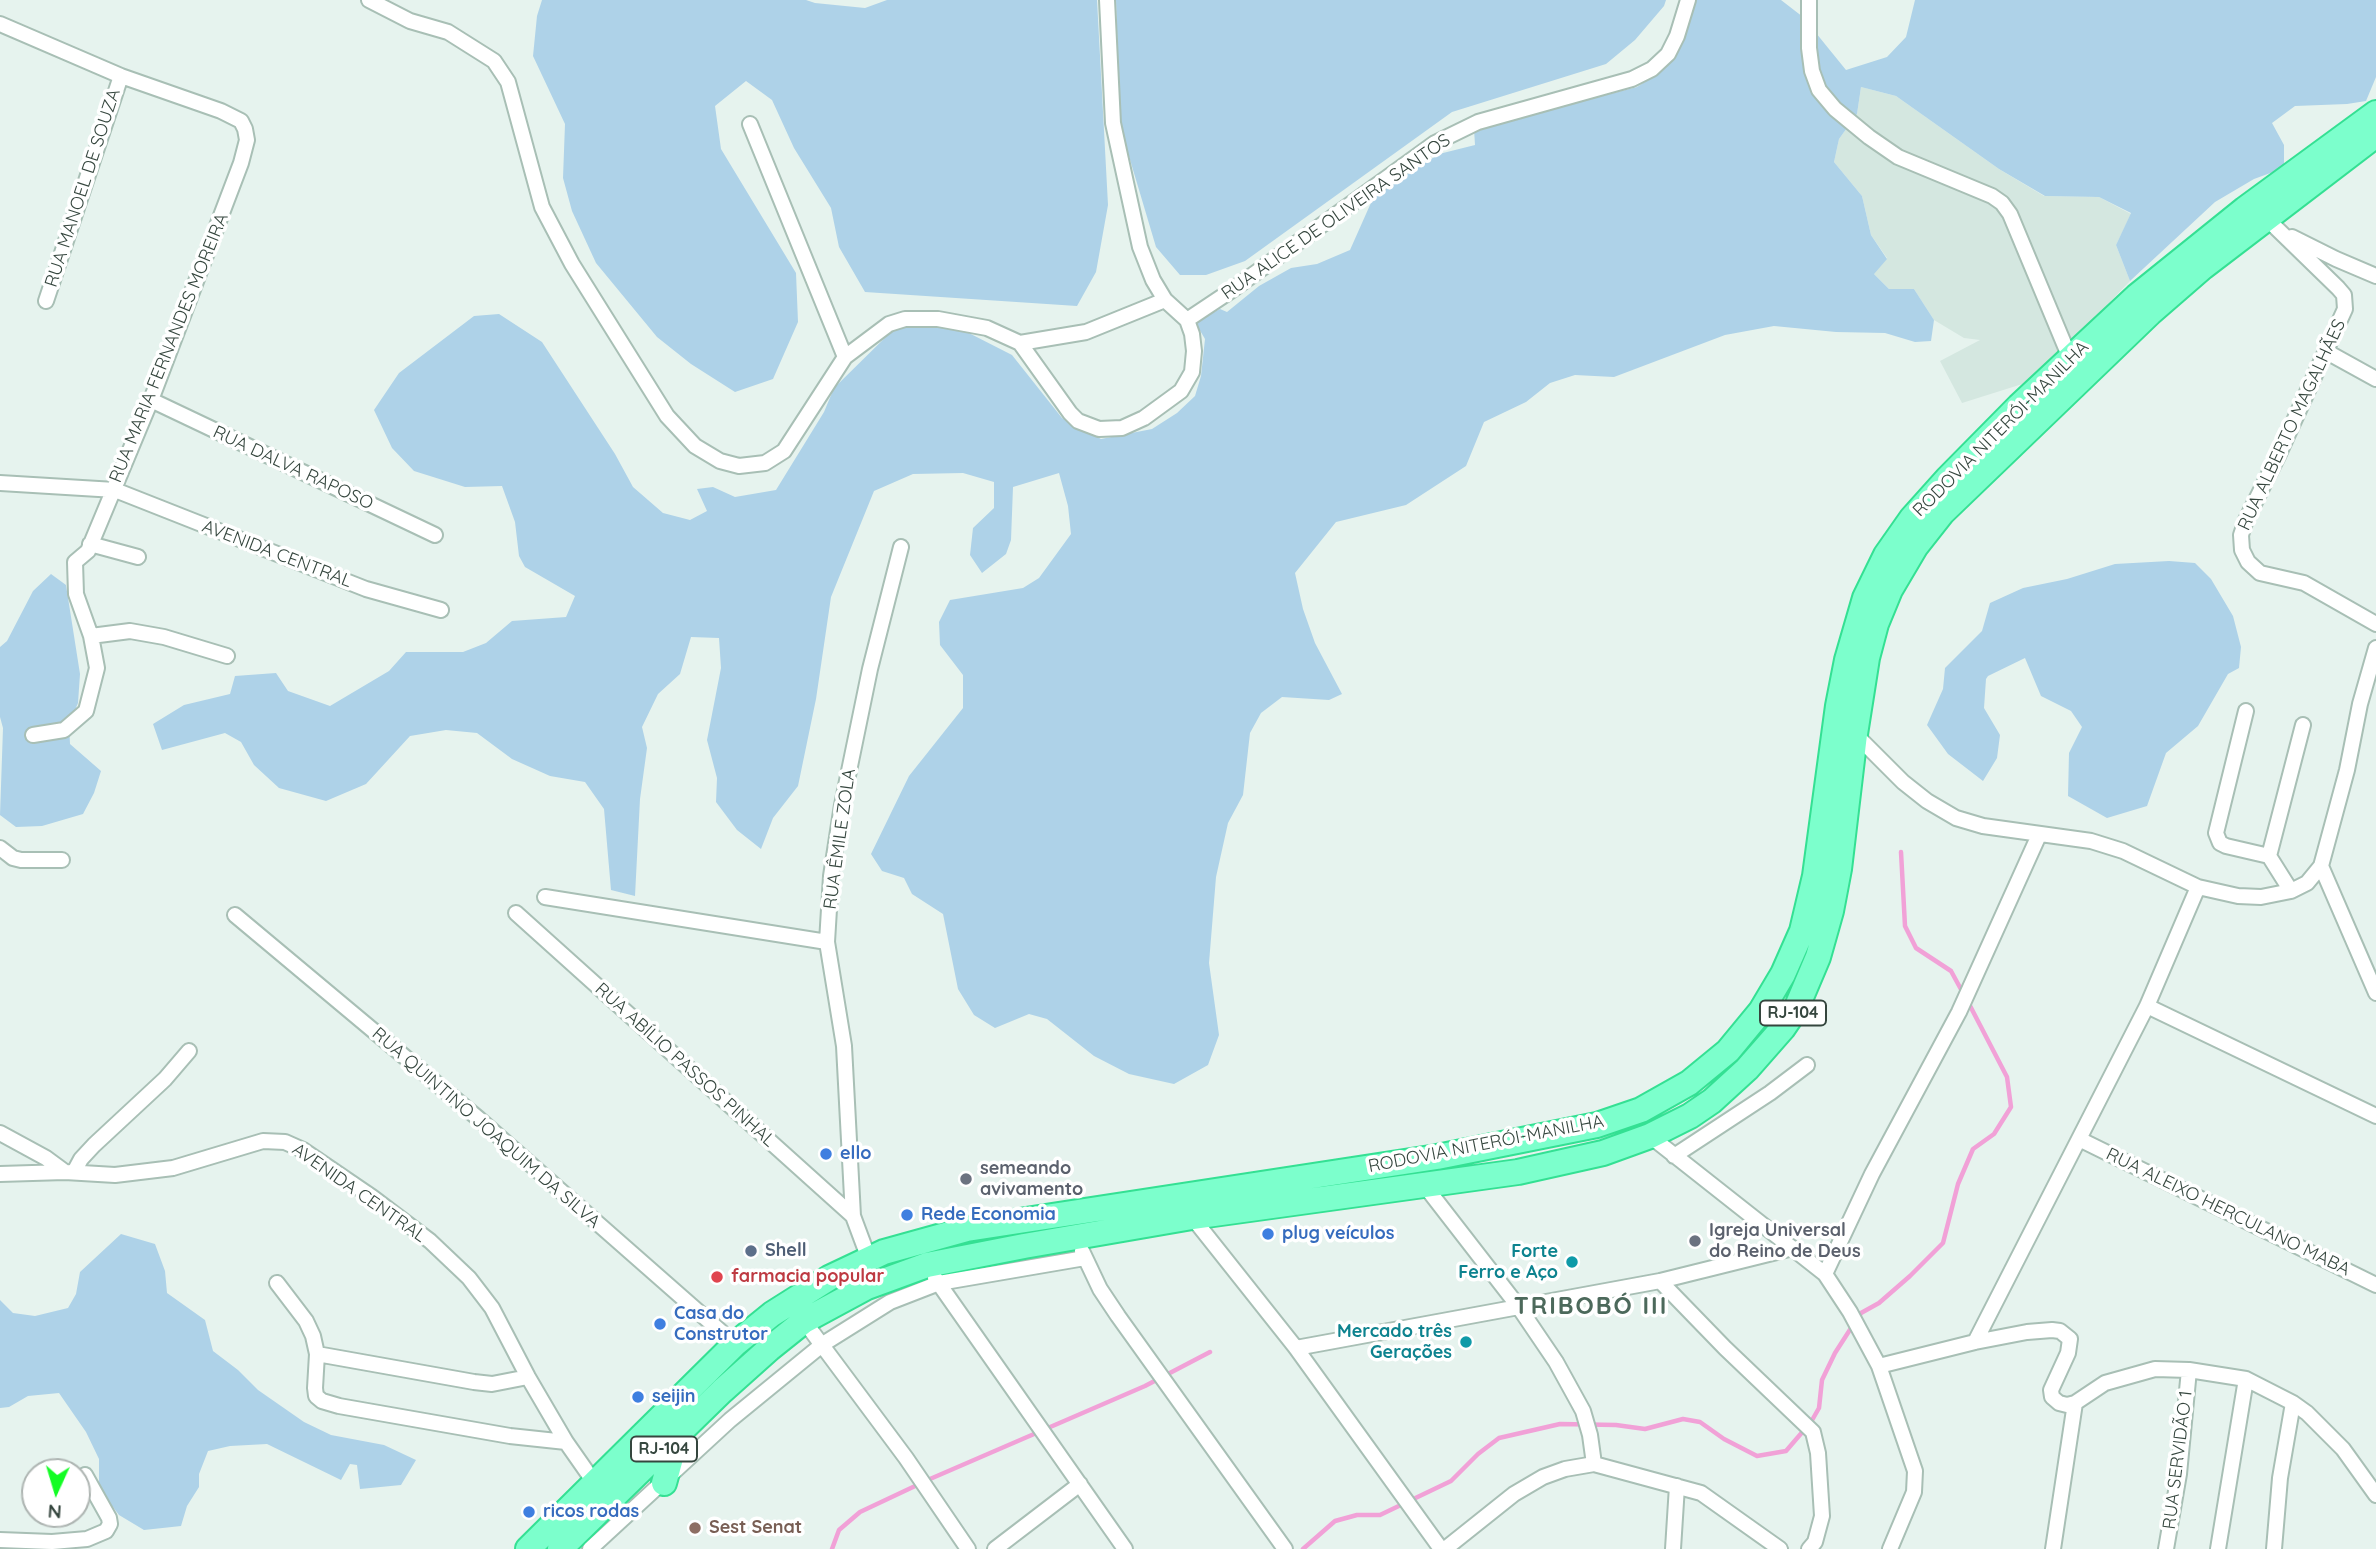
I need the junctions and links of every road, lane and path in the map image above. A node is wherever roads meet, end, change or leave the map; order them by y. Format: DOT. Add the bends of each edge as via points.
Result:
graph roads {
  1 [pos="369,0"];
  2 [pos="1107,0"];
  3 [pos="1688,0"];
  4 [pos="1809,0"];
  5 [pos="0,24"];
  6 [pos="121,76"];
  7 [pos="2374,117"];
  8 [pos="750,124"];
  9 [pos="2272,224"];
  10 [pos="2376,276"];
  11 [pos="1165,300"];
  12 [pos="46,301"];
  13 [pos="1187,320"];
  14 [pos="1020,343"];
  15 [pos="2327,352"];
  16 [pos="845,357"];
  17 [pos="2070,358"];
  18 [pos="2376,379"];
  19 [pos="151,400"];
  20 [pos="0,483"];
  21 [pos="115,490"];
  22 [pos="435,535"];
  23 [pos="90,544"];
  24 [pos="901,547"];
  25 [pos="138,556"];
  26 [pos="441,610"];
  27 [pos="2376,624"];
  28 [pos="91,636"];
  29 [pos="2376,648"];
  30 [pos="228,656"];
  31 [pos="2246,711"];
  32 [pos="2303,725"];
  33 [pos="1855,734"];
  34 [pos="33,735"];
  35 [pos="2039,835"];
  36 [pos="0,848"];
  37 [pos="2269,856"];
  38 [pos="62,860"];
  39 [pos="2321,866"];
  40 [pos="2198,887"];
  41 [pos="2291,891"];
  42 [pos="545,897"];
  43 [pos="516,913"];
  44 [pos="234,915"];
  45 [pos="827,942"];
  46 [pos="2376,993"];
  47 [pos="2147,1006"];
  48 [pos="188,1051"];
  49 [pos="1807,1065"];
  50 [pos="2376,1116"];
  51 [pos="0,1133"];
  52 [pos="1650,1136"];
  53 [pos="2080,1139"];
  54 [pos="1674,1156"];
  55 [pos="70,1172"];
  56 [pos="0,1174"];
  57 [pos="1425,1186"];
  58 [pos="853,1216"];
  59 [pos="1192,1217"];
  60 [pos="1081,1247"];
  61 [pos="1793,1248"];
  62 [pos="869,1259"];
  63 [pos="933,1274"];
  64 [pos="1825,1274"];
  65 [pos="1660,1281"];
  66 [pos="277,1283"];
  67 [pos="2376,1285"];
  68 [pos="1518,1306"];
  69 [pos="804,1321"];
  70 [pos="1975,1342"];
  71 [pos="735,1344"];
  72 [pos="823,1344"];
  73 [pos="1296,1348"];
  74 [pos="317,1354"];
  75 [pos="1879,1366"];
  76 [pos="2189,1370"];
  77 [pos="528,1377"];
  78 [pos="2246,1379"];
  79 [pos="2075,1403"];
  80 [pos="2293,1403"];
  81 [pos="677,1436"];
  82 [pos="566,1443"];
  83 [pos="1594,1464"];
  84 [pos="594,1482"];
  85 [pos="664,1483"];
  86 [pos="1080,1484"];
  87 [pos="91,1486"];
  88 [pos="1676,1486"];
  89 [pos="2376,1495"];
  90 [pos="0,1540"];
  91 [pos="528,1549"];
  92 [pos="561,1549"];
  93 [pos="590,1549"];
  94 [pos="968,1549"];
  95 [pos="995,1549"];
  96 [pos="1125,1549"];
  97 [pos="1285,1549"];
  98 [pos="1443,1549"];
  99 [pos="1672,1549"];
  100 [pos="1780,1549"];
  101 [pos="1809,1549"];
  102 [pos="1890,1549"];
  103 [pos="2053,1549"];
  104 [pos="2166,1549"];
  105 [pos="2218,1549"];
  106 [pos="2274,1549"];
  1 -- 16 [label="street" via="410,21 448,32 494,61 508,82 542,206 572,264 667,415 695,446 739,466 765,463 784,451"];
  2 -- 11 [label="street" via="1113,123 1140,247"];
  3 -- 13 [label="street, RUA ALICE DE OLIVEIRA SANTOS" via="1668,54 1652,69 1632,79 1478,122 1435,143"];
  4 -- 17 [label="street" via="1809,48 1819,90 1835,109 1898,157 2002,203"];
  5 -- 6 [label="street"];
  6 -- 12 [label="street, RUA MANOEL DE SOUZA"];
  6 -- 19 [label="street, RUA MARIA FERNANDES MOREIRA" via="241,121 247,140"];
  7 -- 9 [label="highway, RODOVIA NITERÓI-MANILHA / RJ-104"];
  7 -- 17 [label="highway, RODOVIA NITERÓI-MANILHA / RJ-104" via="2245,209 2137,296"];
  8 -- 16 [label="street"];
  9 -- 10 [label="street"];
  9 -- 15 [label="street, RUA ALBERTO MAGALHÃES" via="2344,295 2345,309"];
  9 -- 33 [label="highway, RODOVIA NITERÓI-MANILHA / RJ-104" via="2203,267 2111,349 1936,521 1916,546 1875,624"];
  11 -- 13 [label="street"];
  11 -- 14 [label="street" via="1086,332"];
  13 -- 14 [label="street" via="1194,351 1192,372 1181,391 1122,428 1099,429 1078,421"];
  14 -- 16 [label="street" via="987,328 938,319 905,319 889,324"];
  15 -- 18 [label="street"];
  15 -- 27 [label="street, RUA ALBERTO MAGALHÃES" via="2246,520 2242,550 2260,573 2304,583"];
  17 -- 62 [label="highway, RODOVIA NITERÓI-MANILHA / RJ-104" via="1947,479 1886,555 1865,598 1847,660 1815,876 1802,931 1761,1011 1728,1051 1689,1083 1642,1110 1597,1125 1437,1157 967,1229"];
  19 -- 21 [label="street, RUA MARIA FERNANDES MOREIRA"];
  19 -- 22 [label="street, RUA DALVA RAPOSO"];
  20 -- 21 [label="street, RUA MARIA FERNANDES MOREIRA"];
  21 -- 23 [label="street"];
  21 -- 26 [label="street, AVENIDA CENTRAL" via="366,589"];
  23 -- 25 [label="street"];
  23 -- 28 [label="street" via="75,562 76,594"];
  24 -- 45 [label="street, RUA ÊMILE ZOLA" via="842,805"];
  28 -- 30 [label="street" via="130,631"];
  28 -- 34 [label="street" via="97,668 86,711 64,730"];
  29 -- 39 [label="street"];
  31 -- 37 [label="street" via="2216,838 2226,846"];
  32 -- 37 [label="street"];
  33 -- 35 [label="street" via="1903,782 1956,818"];
  33 -- 52 [label="highway, RODOVIA NITERÓI-MANILHA / RJ-104" via="1831,911 1796,1009 1747,1069 1712,1101"];
  35 -- 40 [label="street" via="2091,841 2123,851"];
  35 -- 64 [label="street" via="1959,1012 1872,1174"];
  36 -- 38 [label="street" via="21,860"];
  37 -- 41 [label="street"];
  39 -- 41 [label="street" via="2307,883"];
  39 -- 46 [label="street"];
  40 -- 41 [label="street" via="2261,897"];
  40 -- 47 [label="street"];
  42 -- 45 [label="street"];
  43 -- 58 [label="street, RUA ABÍLIO PASSOS PINHAL"];
  44 -- 71 [label="street, RUA QUINTINO JOAQUIM DA SILVA" via="479,1119"];
  45 -- 58 [label="street, RUA ÊMILE ZOLA" via="844,1046"];
  47 -- 50 [label="street"];
  47 -- 53 [label="street"];
  48 -- 55 [label="street"];
  49 -- 54 [label="street"];
  51 -- 55 [label="street"];
  52 -- 54 [label="street"];
  52 -- 57 [label="highway, RODOVIA NITERÓI-MANILHA / RJ-104" via="1603,1153 1518,1172"];
  53 -- 67 [label="street, RUA ALEIXO HERCULANO MABA"];
  53 -- 70 [label="street"];
  54 -- 61 [label="street"];
  55 -- 56 [label="street, AVENIDA CENTRAL"];
  55 -- 77 [label="street, AVENIDA CENTRAL" via="115,1175 173,1168 263,1140 303,1150 430,1241 469,1278 492,1308"];
  57 -- 59 [label="highway, RODOVIA NITERÓI-MANILHA / RJ-104"];
  57 -- 68 [label="street"];
  58 -- 62 [label="street, RUA ÊMILE ZOLA"];
  59 -- 60 [label="highway, RODOVIA NITERÓI-MANILHA / RJ-104"];
  59 -- 73 [label="street"];
  60 -- 63 [label="highway, RODOVIA NITERÓI-MANILHA / RJ-104"];
  60 -- 97 [label="street" via="1100,1289"];
  61 -- 64 [label="street"];
  61 -- 65 [label="street"];
  62 -- 71 [label="highway, RODOVIA NITERÓI-MANILHA / RJ-104" via="783,1307"];
  63 -- 69 [label="highway, RODOVIA NITERÓI-MANILHA / RJ-104" via="867,1287"];
  63 -- 72 [label="street"];
  63 -- 86 [label="street"];
  64 -- 75 [label="street"];
  65 -- 68 [label="street"];
  65 -- 101 [label="street" via="1809,1426 1818,1453 1822,1516"];
  66 -- 74 [label="street" via="306,1321"];
  68 -- 73 [label="street"];
  68 -- 83 [label="street" via="1583,1411"];
  69 -- 72 [label="street"];
  69 -- 81 [label="highway, RODOVIA NITERÓI-MANILHA / RJ-104"];
  70 -- 75 [label="street"];
  70 -- 79 [label="street" via="2060,1331 2070,1345 2052,1397 2059,1403"];
  71 -- 84 [label="highway, RODOVIA NITERÓI-MANILHA / RJ-104"];
  72 -- 85 [label="street" via="730,1420"];
  72 -- 94 [label="street"];
  73 -- 98 [label="street"];
  74 -- 77 [label="street" via="492,1384"];
  74 -- 82 [label="street" via="315,1388 322,1401"];
  75 -- 102 [label="street" via="1915,1471 1914,1492"];
  76 -- 78 [label="street"];
  76 -- 79 [label="street" via="2155,1369 2127,1375"];
  76 -- 104 [label="street, RUA SERVIDÃO 1"];
  77 -- 82 [label="street, AVENIDA CENTRAL"];
  78 -- 80 [label="street"];
  78 -- 105 [label="street"];
  79 -- 103 [label="street"];
  80 -- 89 [label="street" via="2343,1449"];
  80 -- 106 [label="street"];
  81 -- 85 [label="highway"];
  81 -- 92 [label="highway, RODOVIA NITERÓI-MANILHA / RJ-104"];
  82 -- 84 [label="street, AVENIDA CENTRAL"];
  83 -- 88 [label="street"];
  83 -- 98 [label="street" via="1543,1477"];
  84 -- 91 [label="highway, RODOVIA NITERÓI-MANILHA / RJ-104"];
  85 -- 93 [label="street"];
  86 -- 95 [label="street"];
  86 -- 96 [label="street"];
  87 -- 90 [label="street" via="109,1518 106,1531 64,1541"];
  88 -- 99 [label="street"];
  88 -- 100 [label="street" via="1716,1502"];
}
